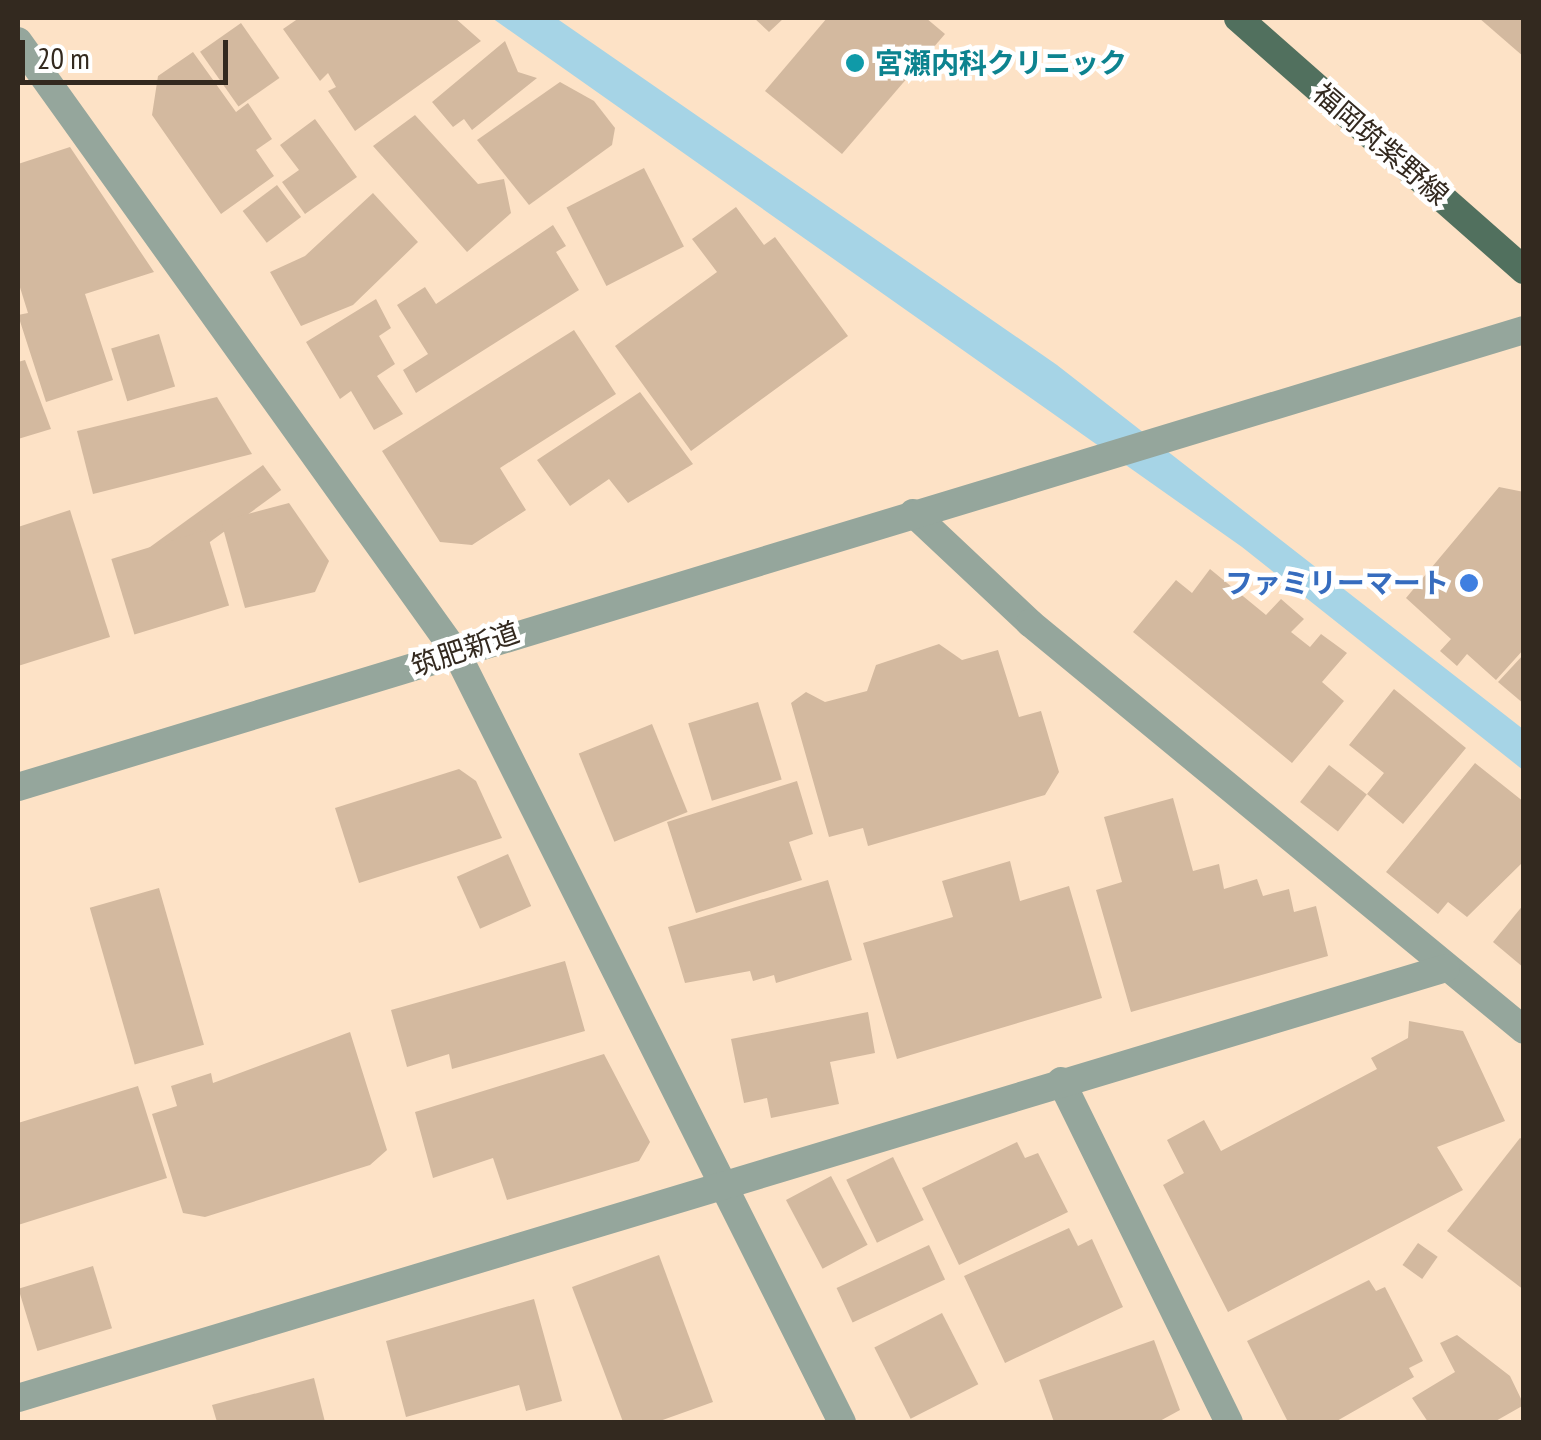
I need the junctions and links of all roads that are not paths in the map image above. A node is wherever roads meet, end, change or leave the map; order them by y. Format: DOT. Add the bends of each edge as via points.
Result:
graph roads {
  1 [pos="1238,18"];
  2 [pos="18,41"];
  3 [pos="1524,270"];
  4 [pos="1524,330"];
  5 [pos="913,513"];
  6 [pos="457,654"];
  7 [pos="18,787"];
  8 [pos="1446,968"];
  9 [pos="1524,1030"];
  10 [pos="1061,1081"];
  11 [pos="722,1180"];
  12 [pos="18,1398"];
  13 [pos="842,1422"];
  14 [pos="1229,1422"];
  1 -- 3 [label="main road, 福岡筑紫野線"];
  2 -- 6 [label="street"];
  4 -- 5 [label="street, 筑肥新道"];
  5 -- 6 [label="street, 筑肥新道"];
  5 -- 8 [label="street" via="1030,623"];
  6 -- 7 [label="street, 筑肥新道"];
  6 -- 11 [label="street"];
  8 -- 9 [label="street"];
  8 -- 10 [label="street"];
  10 -- 11 [label="street"];
  10 -- 14 [label="street"];
  11 -- 12 [label="street"];
  11 -- 13 [label="street"];
}
